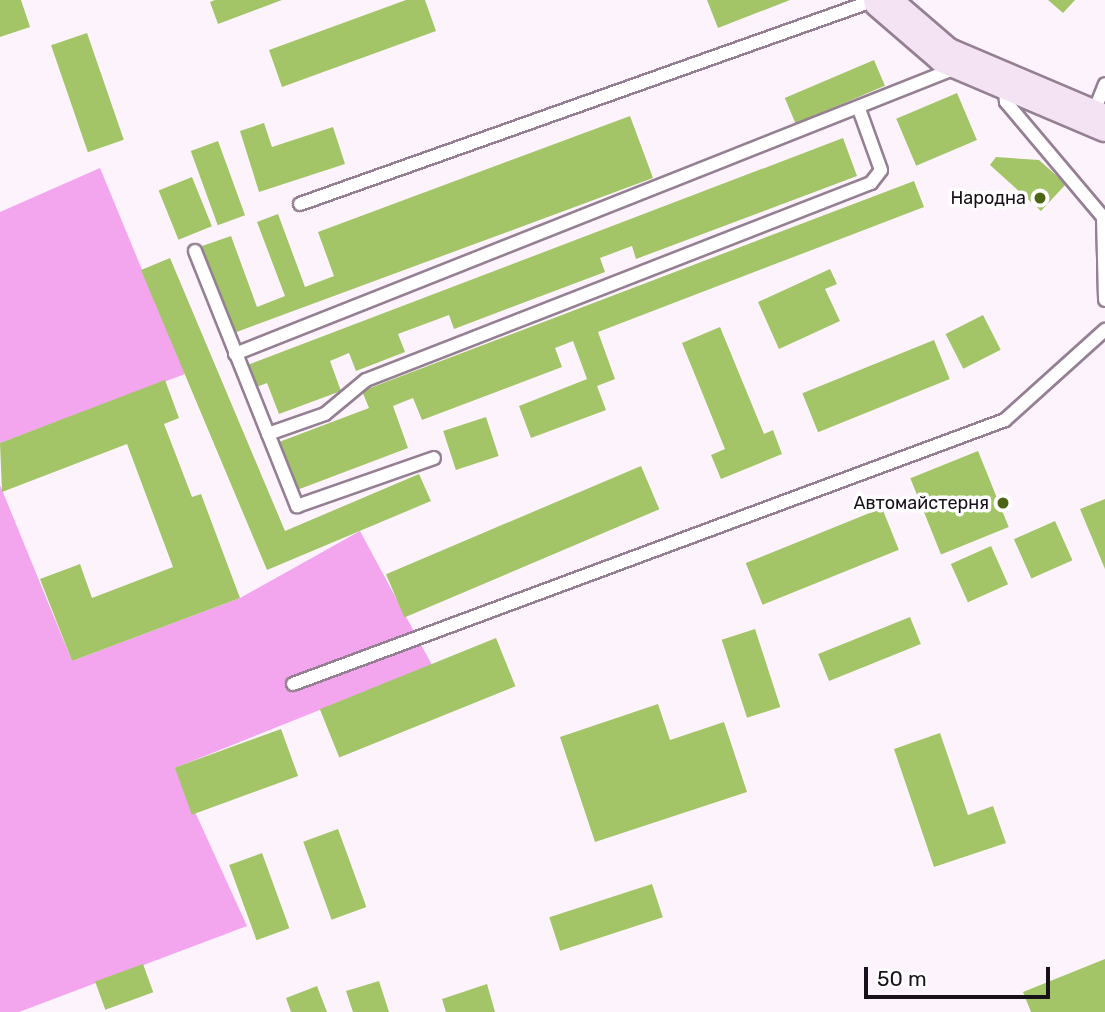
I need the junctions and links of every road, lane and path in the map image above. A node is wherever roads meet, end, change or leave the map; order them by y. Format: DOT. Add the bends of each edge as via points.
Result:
graph roads {
  1 [pos="875,0"];
  2 [pos="881,0"];
  3 [pos="965,64"];
  4 [pos="1004,82"];
  5 [pos="1105,84"];
  6 [pos="859,110"];
  7 [pos="1098,120"];
  8 [pos="300,204"];
  9 [pos="195,251"];
  10 [pos="1105,300"];
  11 [pos="1105,330"];
  12 [pos="235,354"];
  13 [pos="268,434"];
  14 [pos="434,458"];
  15 [pos="293,684"];
  1 -- 8 [label="lane"];
  2 -- 3 [label="street" via="945,55"];
  3 -- 4 [label="street"];
  3 -- 6 [label="lane"];
  4 -- 7 [label="street"];
  4 -- 10 [label="lane" via="1006,102 1103,218"];
  5 -- 7 [label="lane"];
  6 -- 12 [label="lane"];
  6 -- 13 [label="lane" via="881,170 871,183 366,380 325,414"];
  9 -- 12 [label="lane"];
  11 -- 15 [label="lane" via="1004,420"];
  12 -- 13 [label="lane"];
  13 -- 14 [label="lane" via="290,497 302,507"];
}
